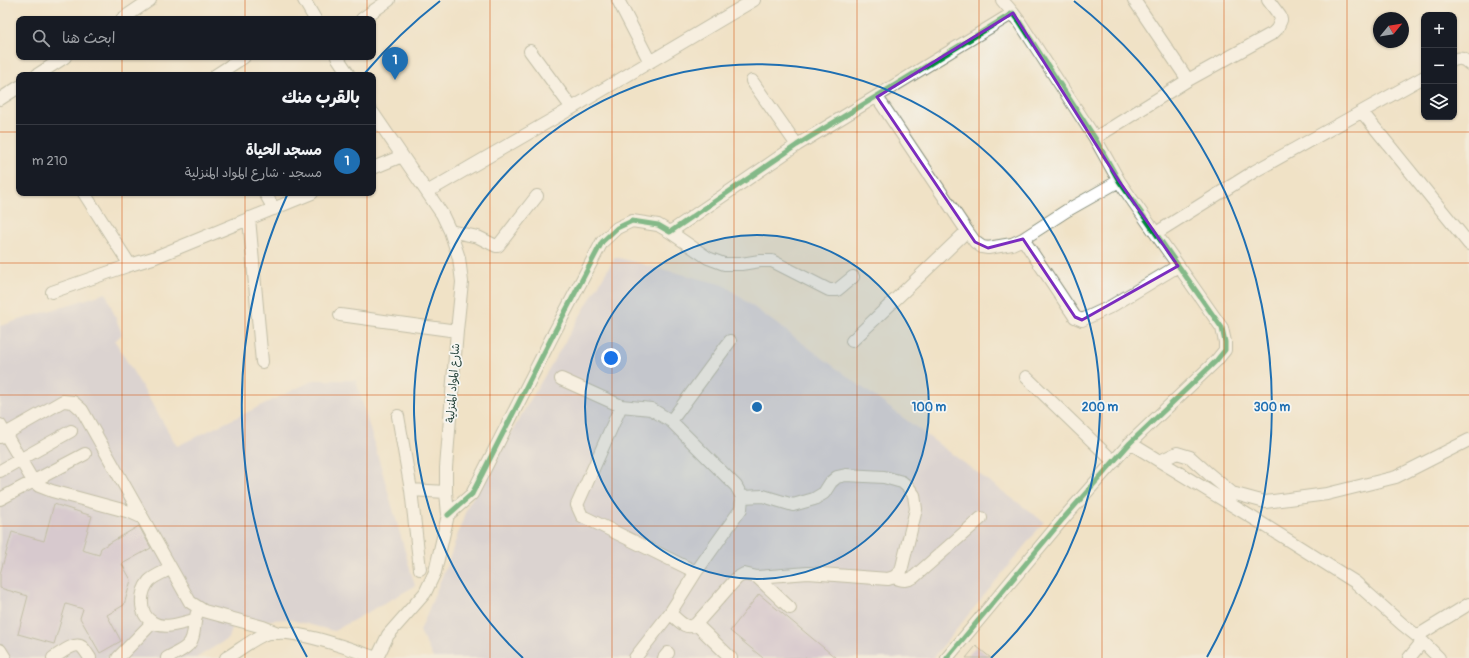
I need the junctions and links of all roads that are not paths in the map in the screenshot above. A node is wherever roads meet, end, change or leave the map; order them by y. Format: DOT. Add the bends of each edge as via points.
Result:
graph roads {
  1 [pos="150,0"];
  2 [pos="304,0"];
  3 [pos="389,0"];
  4 [pos="618,0"];
  5 [pos="754,0"];
  6 [pos="1002,0"];
  7 [pos="1134,0"];
  8 [pos="1268,0"];
  9 [pos="1013,14"];
  10 [pos="126,16"];
  11 [pos="310,16"];
  12 [pos="366,16"];
  13 [pos="530,51"];
  14 [pos="60,60"];
  15 [pos="239,60"];
  16 [pos="339,60"];
  17 [pos="1457,60"];
  18 [pos="650,62"];
  19 [pos="1469,64"];
  20 [pos="42,72"];
  21 [pos="221,72"];
  22 [pos="347,72"];
  23 [pos="1421,79"];
  24 [pos="1188,80"];
  25 [pos="752,81"];
  26 [pos="16,89"];
  27 [pos="877,97"];
  28 [pos="0,99"];
  29 [pos="572,108"];
  30 [pos="1362,112"];
  31 [pos="376,117"];
  32 [pos="1095,138"];
  33 [pos="797,145"];
  34 [pos="402,156"];
  35 [pos="376,167"];
  36 [pos="1119,181"];
  37 [pos="427,192"];
  38 [pos="86,196"];
  39 [pos="267,196"];
  40 [pos="304,196"];
  41 [pos="536,196"];
  42 [pos="274,208"];
  43 [pos="249,218"];
  44 [pos="450,231"];
  45 [pos="967,231"];
  46 [pos="670,232"];
  47 [pos="1156,233"];
  48 [pos="1023,239"];
  49 [pos="1469,244"];
  50 [pos="130,265"];
  51 [pos="1178,266"];
  52 [pos="853,277"];
  53 [pos="52,292"];
  54 [pos="340,315"];
  55 [pos="457,330"];
  56 [pos="730,340"];
  57 [pos="852,341"];
  58 [pos="262,362"];
  59 [pos="1026,378"];
  60 [pos="561,379"];
  61 [pos="621,406"];
  62 [pos="398,416"];
  63 [pos="671,421"];
  64 [pos="72,431"];
  65 [pos="2,432"];
  66 [pos="1468,441"];
  67 [pos="1130,443"];
  68 [pos="85,454"];
  69 [pos="21,460"];
  70 [pos="1160,461"];
  71 [pos="1114,462"];
  72 [pos="0,471"];
  73 [pos="33,481"];
  74 [pos="411,490"];
  75 [pos="446,492"];
  76 [pos="742,497"];
  77 [pos="0,499"];
  78 [pos="448,515"];
  79 [pos="141,517"];
  80 [pos="981,518"];
  81 [pos="170,569"];
  82 [pos="420,569"];
  83 [pos="696,572"];
  84 [pos="757,576"];
  85 [pos="894,577"];
  86 [pos="1469,604"];
  87 [pos="199,608"];
  88 [pos="790,608"];
  89 [pos="670,613"];
  90 [pos="194,620"];
  91 [pos="152,622"];
  92 [pos="696,624"];
  93 [pos="278,633"];
  94 [pos="1420,639"];
  95 [pos="0,650"];
  96 [pos="5,658"];
  97 [pos="53,658"];
  98 [pos="90,658"];
  99 [pos="118,658"];
  100 [pos="168,658"];
  101 [pos="226,658"];
  102 [pos="376,658"];
  103 [pos="635,658"];
  104 [pos="731,658"];
  105 [pos="947,658"];
  106 [pos="1409,658"];
  107 [pos="1439,658"];
  1 -- 10 [label="street"];
  2 -- 11 [label="street"];
  3 -- 12 [label="street"];
  4 -- 18 [label="street"];
  5 -- 18 [label="street"];
  6 -- 9 [label="street"];
  7 -- 24 [label="street"];
  8 -- 24 [label="street" via="1281,20 1273,33"];
  9 -- 27 [label="street"];
  9 -- 32 [label="street"];
  13 -- 29 [label="street"];
  14 -- 20 [label="street"];
  15 -- 21 [label="street"];
  16 -- 22 [label="street"];
  17 -- 19 [label="street" via="1465,60"];
  18 -- 29 [label="street"];
  23 -- 30 [label="street"];
  24 -- 32 [label="street"];
  25 -- 33 [label="street"];
  26 -- 28 [label="street"];
  27 -- 33 [label="street"];
  27 -- 45 [label="street"];
  29 -- 37 [label="street"];
  30 -- 47 [label="street" via="1254,171"];
  30 -- 49 [label="street"];
  31 -- 34 [label="street, شارع المواد المنزلية"];
  32 -- 36 [label="street"];
  33 -- 46 [label="street"];
  34 -- 35 [label="street"];
  34 -- 37 [label="street, شارع المواد المنزلية"];
  36 -- 47 [label="street"];
  36 -- 48 [label="street"];
  37 -- 44 [label="street, شارع المواد المنزلية"];
  38 -- 50 [label="street"];
  39 -- 42 [label="street"];
  40 -- 42 [label="street"];
  41 -- 44 [label="street" via="498,246 478,237"];
  42 -- 43 [label="street"];
  43 -- 50 [label="street"];
  43 -- 58 [label="street"];
  44 -- 55 [label="street, شارع المواد المنزلية" via="459,258 462,282"];
  45 -- 48 [label="street" via="975,242 988,248 1012,244"];
  45 -- 57 [label="street"];
  46 -- 52 [label="street" via="708,258 724,264 772,261 829,290 837,290"];
  46 -- 78 [label="street" via="658,225 632,221 617,228 602,242 472,494"];
  47 -- 51 [label="street"];
  48 -- 51 [label="street" via="1075,316 1082,320 1110,307"];
  50 -- 53 [label="street"];
  51 -- 67 [label="street" via="1222,328 1225,350"];
  54 -- 55 [label="street"];
  55 -- 75 [label="street, شارع المواد المنزلية"];
  56 -- 63 [label="street"];
  59 -- 71 [label="street"];
  60 -- 61 [label="street"];
  61 -- 63 [label="street" via="651,409"];
  61 -- 83 [label="street" via="577,505 582,516"];
  62 -- 74 [label="street"];
  63 -- 76 [label="street" via="736,486"];
  64 -- 69 [label="street"];
  65 -- 69 [label="street"];
  65 -- 79 [label="street" via="63,401 72,402 82,410"];
  66 -- 70 [label="street" via="1396,477 1327,494 1266,502 1232,493 1190,456 1177,453"];
  67 -- 70 [label="street"];
  67 -- 71 [label="street"];
  68 -- 73 [label="street"];
  69 -- 72 [label="street"];
  69 -- 73 [label="street"];
  70 -- 94 [label="street" via="1355,582"];
  71 -- 105 [label="street"];
  73 -- 77 [label="street"];
  73 -- 79 [label="street" via="52,491"];
  74 -- 75 [label="street"];
  74 -- 82 [label="street"];
  75 -- 78 [label="street, شارع المواد المنزلية"];
  76 -- 83 [label="street" via="741,509"];
  76 -- 85 [label="street" via="763,496 793,505 824,493 830,482 837,477 884,477 902,482 914,495 916,509 901,571"];
  78 -- 102 [label="street, شارع المواد المنزلية" via="435,572 425,593 388,635"];
  79 -- 81 [label="street"];
  80 -- 85 [label="street" via="914,577 901,580"];
  81 -- 87 [label="street" via="190,602"];
  81 -- 91 [label="street" via="150,580 144,588 141,601 145,613"];
  83 -- 89 [label="street"];
  84 -- 85 [label="street" via="808,574 888,579"];
  84 -- 88 [label="street"];
  84 -- 92 [label="street" via="744,574 737,578"];
  86 -- 94 [label="street"];
  87 -- 90 [label="street"];
  87 -- 93 [label="street"];
  89 -- 92 [label="street" via="686,627"];
  89 -- 103 [label="street"];
  90 -- 91 [label="street" via="162,625"];
  90 -- 100 [label="street" via="192,640"];
  91 -- 99 [label="street"];
  92 -- 104 [label="street"];
  93 -- 101 [label="street" via="264,635"];
  93 -- 102 [label="street" via="305,636"];
  94 -- 106 [label="street"];
  94 -- 107 [label="street"];
  95 -- 96 [label="street"];
  97 -- 98 [label="street" via="74,646 79,646"];
}
